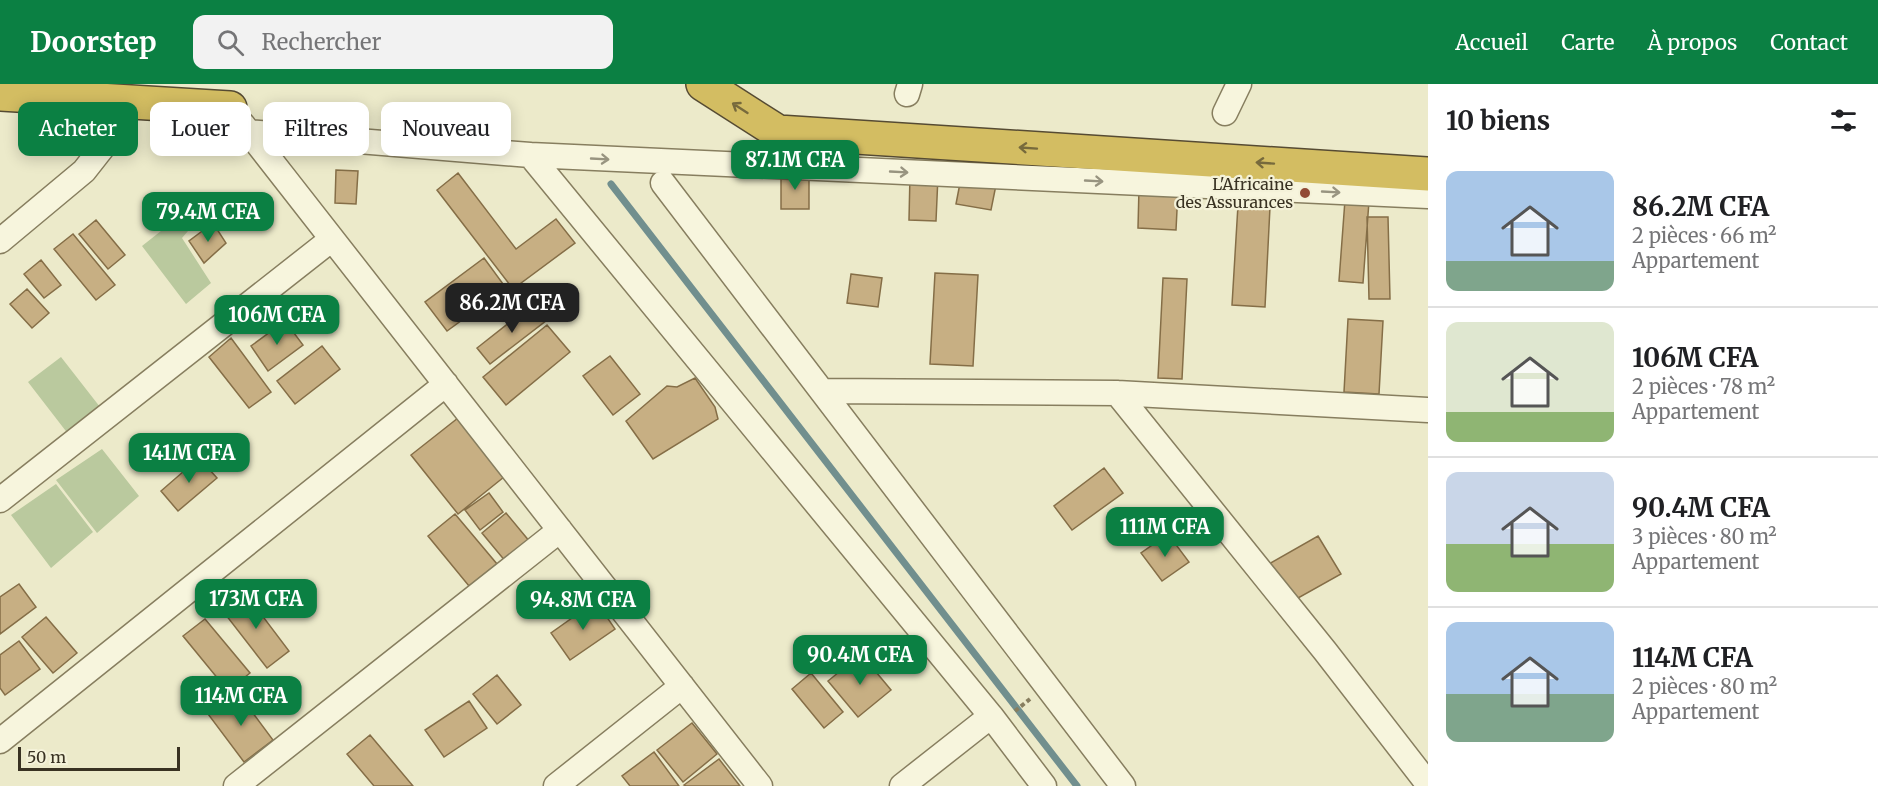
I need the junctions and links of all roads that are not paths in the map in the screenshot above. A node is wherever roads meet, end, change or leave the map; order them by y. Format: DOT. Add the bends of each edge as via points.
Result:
graph roads {
  1 [pos="703,84"];
  2 [pos="1239,84"];
  3 [pos="0,94"];
  4 [pos="122,102"];
  5 [pos="1225,113"];
  6 [pos="251,121"];
  7 [pos="251,135"];
  8 [pos="530,155"];
  9 [pos="98,156"];
  10 [pos="1428,174"];
  11 [pos="663,183"];
  12 [pos="1428,196"];
  13 [pos="332,239"];
  14 [pos="0,241"];
  15 [pos="446,384"];
  16 [pos="822,391"];
  17 [pos="1117,393"];
  18 [pos="1428,410"];
  19 [pos="0,500"];
  20 [pos="560,530"];
  21 [pos="682,686"];
  22 [pos="1001,716"];
  23 [pos="0,741"];
  24 [pos="1428,784"];
  25 [pos="236,786"];
  26 [pos="556,786"];
  27 [pos="760,786"];
  28 [pos="902,786"];
  29 [pos="1044,786"];
  30 [pos="1124,786"];
  10 -- 1 [label="highway, one-way" via="778,132"];
  2 -- 5 [label="street"];
  3 -- 4 [label="highway"];
  6 -- 8 [label="street"];
  7 -- 13 [label="street"];
  8 -- 12 [label="street, one-way"];
  8 -- 22 [label="street"];
  9 -- 14 [label="street"];
  11 -- 16 [label="street"];
  13 -- 15 [label="street"];
  13 -- 19 [label="street"];
  15 -- 20 [label="street"];
  15 -- 23 [label="street"];
  16 -- 17 [label="street"];
  16 -- 30 [label="street"];
  17 -- 18 [label="street"];
  17 -- 24 [label="street"];
  20 -- 21 [label="street"];
  20 -- 25 [label="street"];
  21 -- 26 [label="street"];
  21 -- 27 [label="street"];
  22 -- 28 [label="street"];
  22 -- 29 [label="street"];
}
